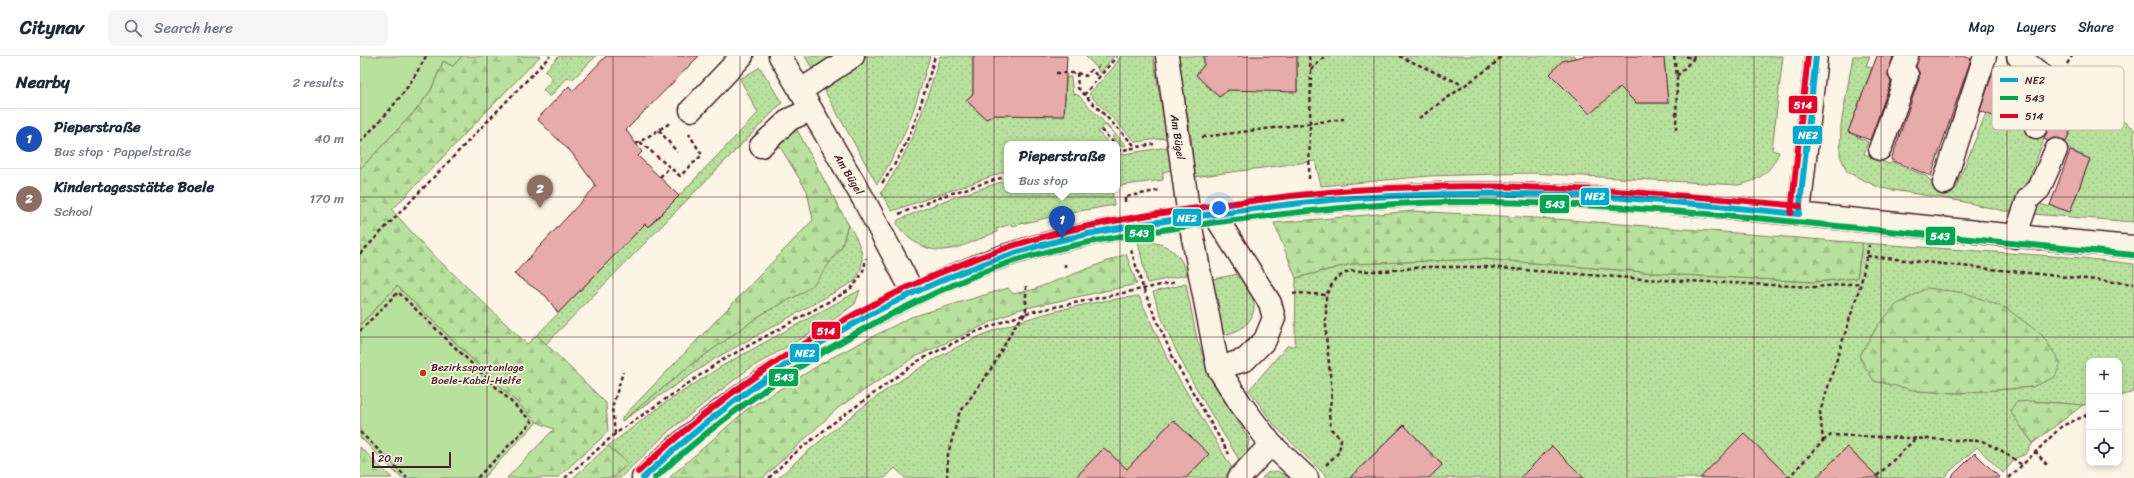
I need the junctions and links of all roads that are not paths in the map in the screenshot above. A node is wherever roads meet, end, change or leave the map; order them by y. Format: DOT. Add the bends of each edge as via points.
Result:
graph roads {
  1 [pos="742,56"];
  2 [pos="780,56"];
  3 [pos="853,56"];
  4 [pos="1167,56"];
  5 [pos="1816,56"];
  6 [pos="1907,56"];
  7 [pos="1985,56"];
  8 [pos="2018,56"];
  9 [pos="2031,66"];
  10 [pos="800,90"];
  11 [pos="691,110"];
  12 [pos="811,110"];
  13 [pos="761,146"];
  14 [pos="1880,149"];
  15 [pos="2056,150"];
  16 [pos="1944,183"];
  17 [pos="1214,214"];
  18 [pos="1799,214"];
  19 [pos="1189,217"];
  20 [pos="2015,236"];
  21 [pos="2134,247"];
  22 [pos="914,294"];
  23 [pos="1218,368"];
  24 [pos="1271,444"];
  25 [pos="1315,473"];
  26 [pos="1240,477"];
  27 [pos="643,478"];
  1 -- 11 [label="street"];
  2 -- 10 [label="street, Am Bügel"];
  3 -- 10 [label="street"];
  4 -- 19 [label="street, Am Bügel"];
  5 -- 18 [label="street"];
  6 -- 14 [label="street" via="1900,73 1907,75"];
  7 -- 16 [label="street"];
  8 -- 9 [label="street"];
  10 -- 12 [label="street, Am Bügel"];
  12 -- 13 [label="street" via="790,119"];
  12 -- 22 [label="street, Am Bügel" via="877,223"];
  15 -- 20 [label="street" via="2039,189 2028,199"];
  17 -- 18 [label="street" via="1308,202 1415,195 1489,194 1609,198"];
  17 -- 19 [label="street"];
  17 -- 23 [label="street" via="1270,303 1274,318 1265,340 1245,360"];
  18 -- 20 [label="street"];
  19 -- 22 [label="street" via="1128,226 1018,252 984,263"];
  19 -- 23 [label="street, Am Bügel"];
  20 -- 21 [label="street"];
  22 -- 27 [label="street" via="845,328 777,370 742,394 686,439"];
  23 -- 24 [label="street"];
  24 -- 25 [label="street"];
  24 -- 26 [label="street"];
}
